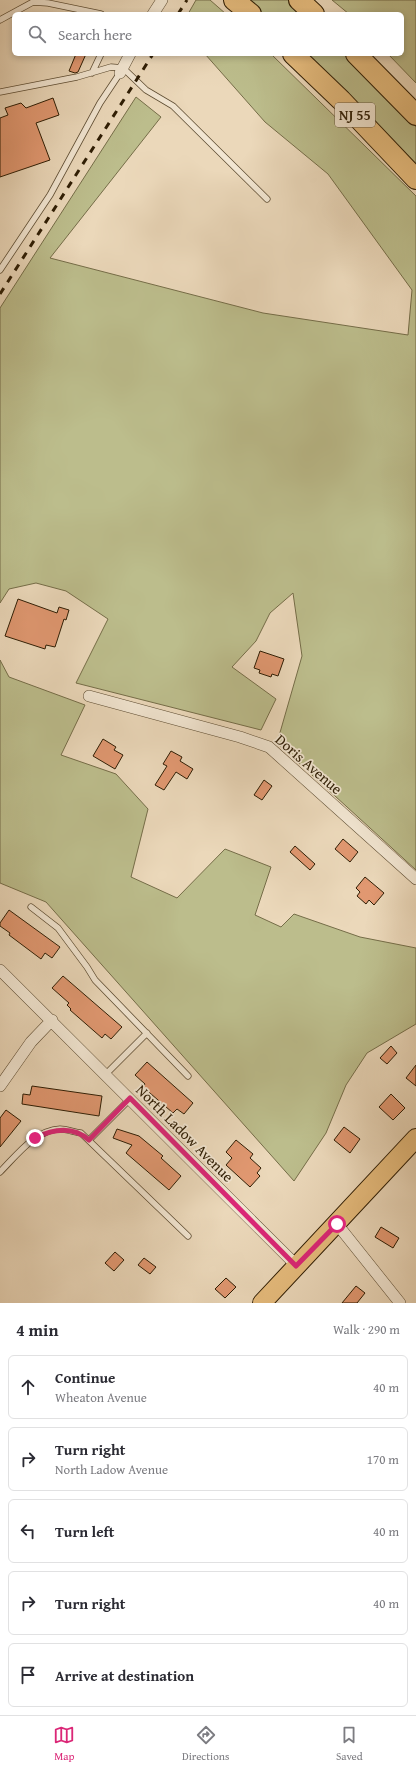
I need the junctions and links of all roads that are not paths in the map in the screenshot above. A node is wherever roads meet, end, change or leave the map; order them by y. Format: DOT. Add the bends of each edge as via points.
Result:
graph roads {
  1 [pos="162,0"];
  2 [pos="299,0"];
  3 [pos="15,12"];
  4 [pos="91,12"];
  5 [pos="154,12"];
  6 [pos="312,12"];
  7 [pos="12,13"];
  8 [pos="0,20"];
  9 [pos="100,56"];
  10 [pos="129,56"];
  11 [pos="295,56"];
  12 [pos="358,56"];
  13 [pos="121,70"];
  14 [pos="92,73"];
  15 [pos="0,92"];
  16 [pos="416,115"];
  17 [pos="416,179"];
  18 [pos="267,199"];
  19 [pos="0,270"];
  20 [pos="89,696"];
  21 [pos="416,879"];
  22 [pos="31,907"];
  23 [pos="0,970"];
  24 [pos="52,1020"];
  25 [pos="147,1034"];
  26 [pos="106,1074"];
  27 [pos="188,1076"];
  28 [pos="0,1086"];
  29 [pos="130,1098"];
  30 [pos="416,1138"];
  31 [pos="89,1140"];
  32 [pos="0,1172"];
  33 [pos="337,1224"];
  34 [pos="188,1236"];
  35 [pos="296,1266"];
  36 [pos="262,1303"];
  37 [pos="400,1303"];
  1 -- 5 [label="street"];
  2 -- 6 [label="highway"];
  3 -- 4 [label="lane" via="33,2"];
  7 -- 8 [label="lane"];
  9 -- 14 [label="lane"];
  10 -- 13 [label="street"];
  11 -- 17 [label="highway, NJ 55"];
  12 -- 16 [label="highway, NJ 55"];
  13 -- 14 [label="lane" via="111,67"];
  13 -- 18 [label="lane" via="146,90 173,106"];
  13 -- 19 [label="lane" via="50,195"];
  14 -- 15 [label="lane"];
  20 -- 21 [label="street, Doris Avenue" via="269,746"];
  22 -- 25 [label="lane" via="58,928 95,980"];
  23 -- 24 [label="street, North Ladow Avenue"];
  24 -- 26 [label="street, North Ladow Avenue"];
  24 -- 28 [label="street" via="31,1042"];
  25 -- 26 [label="lane"];
  25 -- 27 [label="lane"];
  26 -- 29 [label="street, North Ladow Avenue"];
  29 -- 31 [label="lane"];
  29 -- 35 [label="street, North Ladow Avenue"];
  30 -- 33 [label="main road"];
  31 -- 32 [label="lane" via="81,1133 60,1130 47,1132 35,1138"];
  31 -- 34 [label="lane"];
  33 -- 35 [label="main road"];
  33 -- 37 [label="street"];
  35 -- 36 [label="main road"];
}
